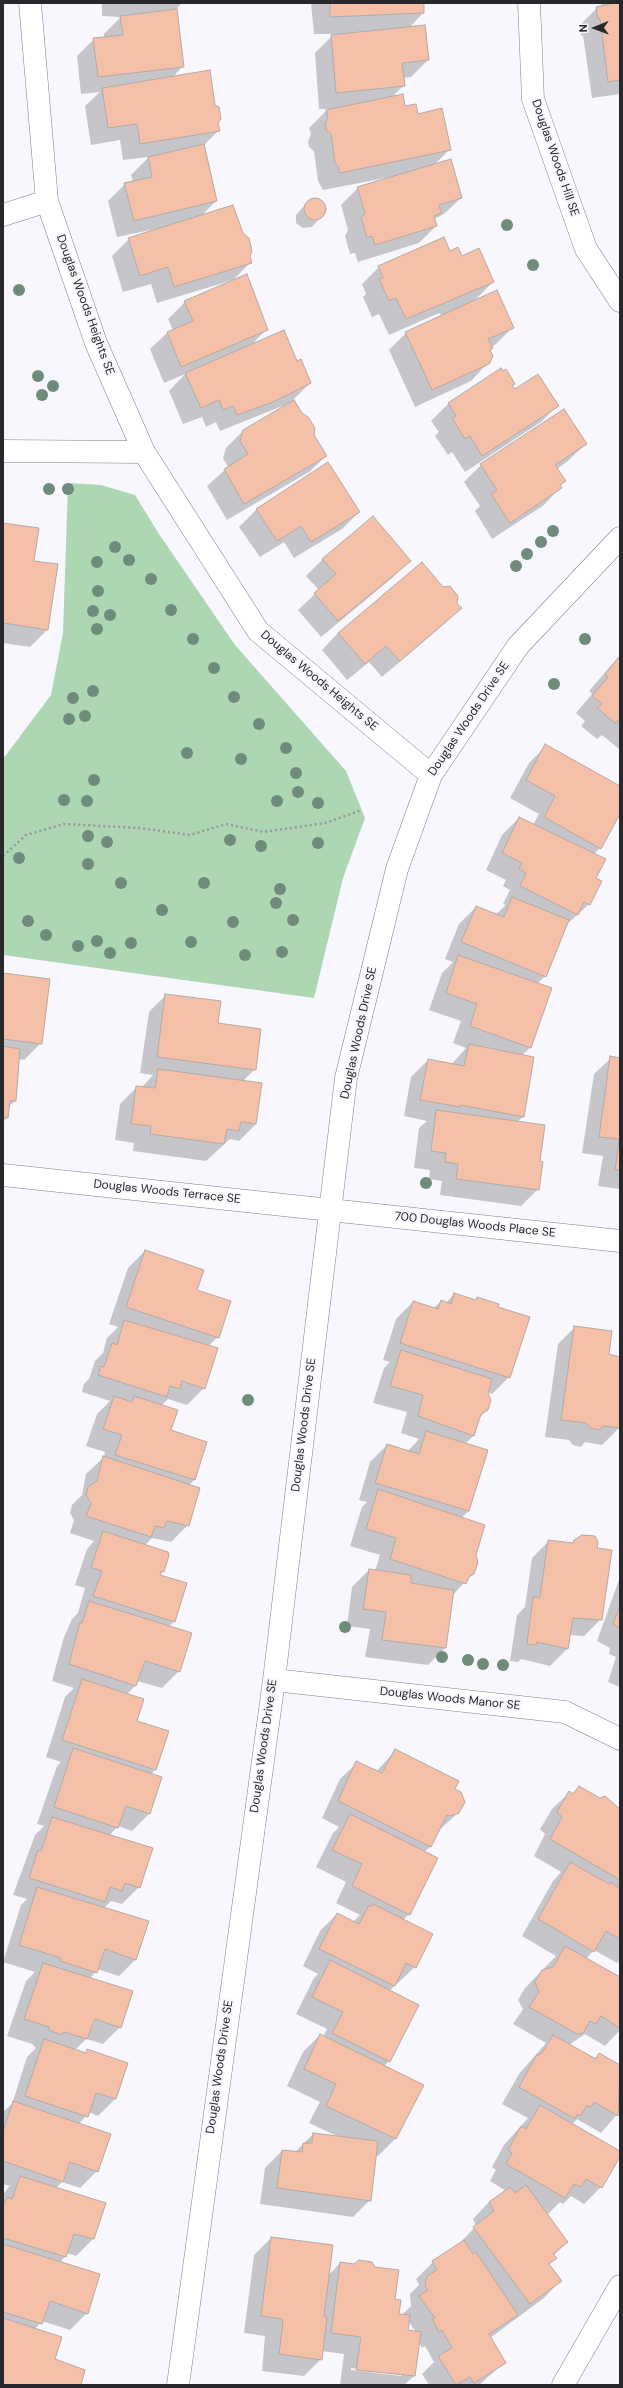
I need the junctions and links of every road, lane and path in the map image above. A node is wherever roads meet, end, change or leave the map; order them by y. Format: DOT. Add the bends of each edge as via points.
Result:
graph roads {
  1 [pos="30,3"];
  2 [pos="529,3"];
  3 [pos="47,201"];
  4 [pos="3,215"];
  5 [pos="620,301"];
  6 [pos="3,451"];
  7 [pos="144,452"];
  8 [pos="620,538"];
  9 [pos="431,775"];
  10 [pos="362,810"];
  11 [pos="3,856"];
  12 [pos="3,1175"];
  13 [pos="330,1209"];
  14 [pos="620,1241"];
  15 [pos="274,1680"];
  16 [pos="620,1739"];
  17 [pos="620,2286"];
  18 [pos="178,2385"];
  19 [pos="563,2385"];
  1 -- 3 [label="street, Douglas Woods Heights SE"];
  2 -- 5 [label="street, Douglas Woods Hill SE" via="533,99 586,249"];
  3 -- 4 [label="street"];
  3 -- 7 [label="street, Douglas Woods Heights SE" via="96,343"];
  6 -- 7 [label="street"];
  7 -- 9 [label="street, Douglas Woods Heights SE" via="258,631"];
  8 -- 9 [label="street, Douglas Woods Drive SE" via="518,646"];
  9 -- 13 [label="street, Douglas Woods Drive SE" via="397,869 346,1078"];
  10 -- 11 [label="path" via="325,823 264,832 226,824 190,835 140,828 64,824 26,835"];
  12 -- 13 [label="street, Douglas Woods Terrace SE"];
  13 -- 14 [label="street, 700 Douglas Woods Place SE"];
  13 -- 15 [label="street, Douglas Woods Drive SE"];
  15 -- 16 [label="street, Douglas Woods Manor SE" via="565,1712"];
  15 -- 18 [label="street, Douglas Woods Drive SE"];
  17 -- 19 [label="street"];
}
